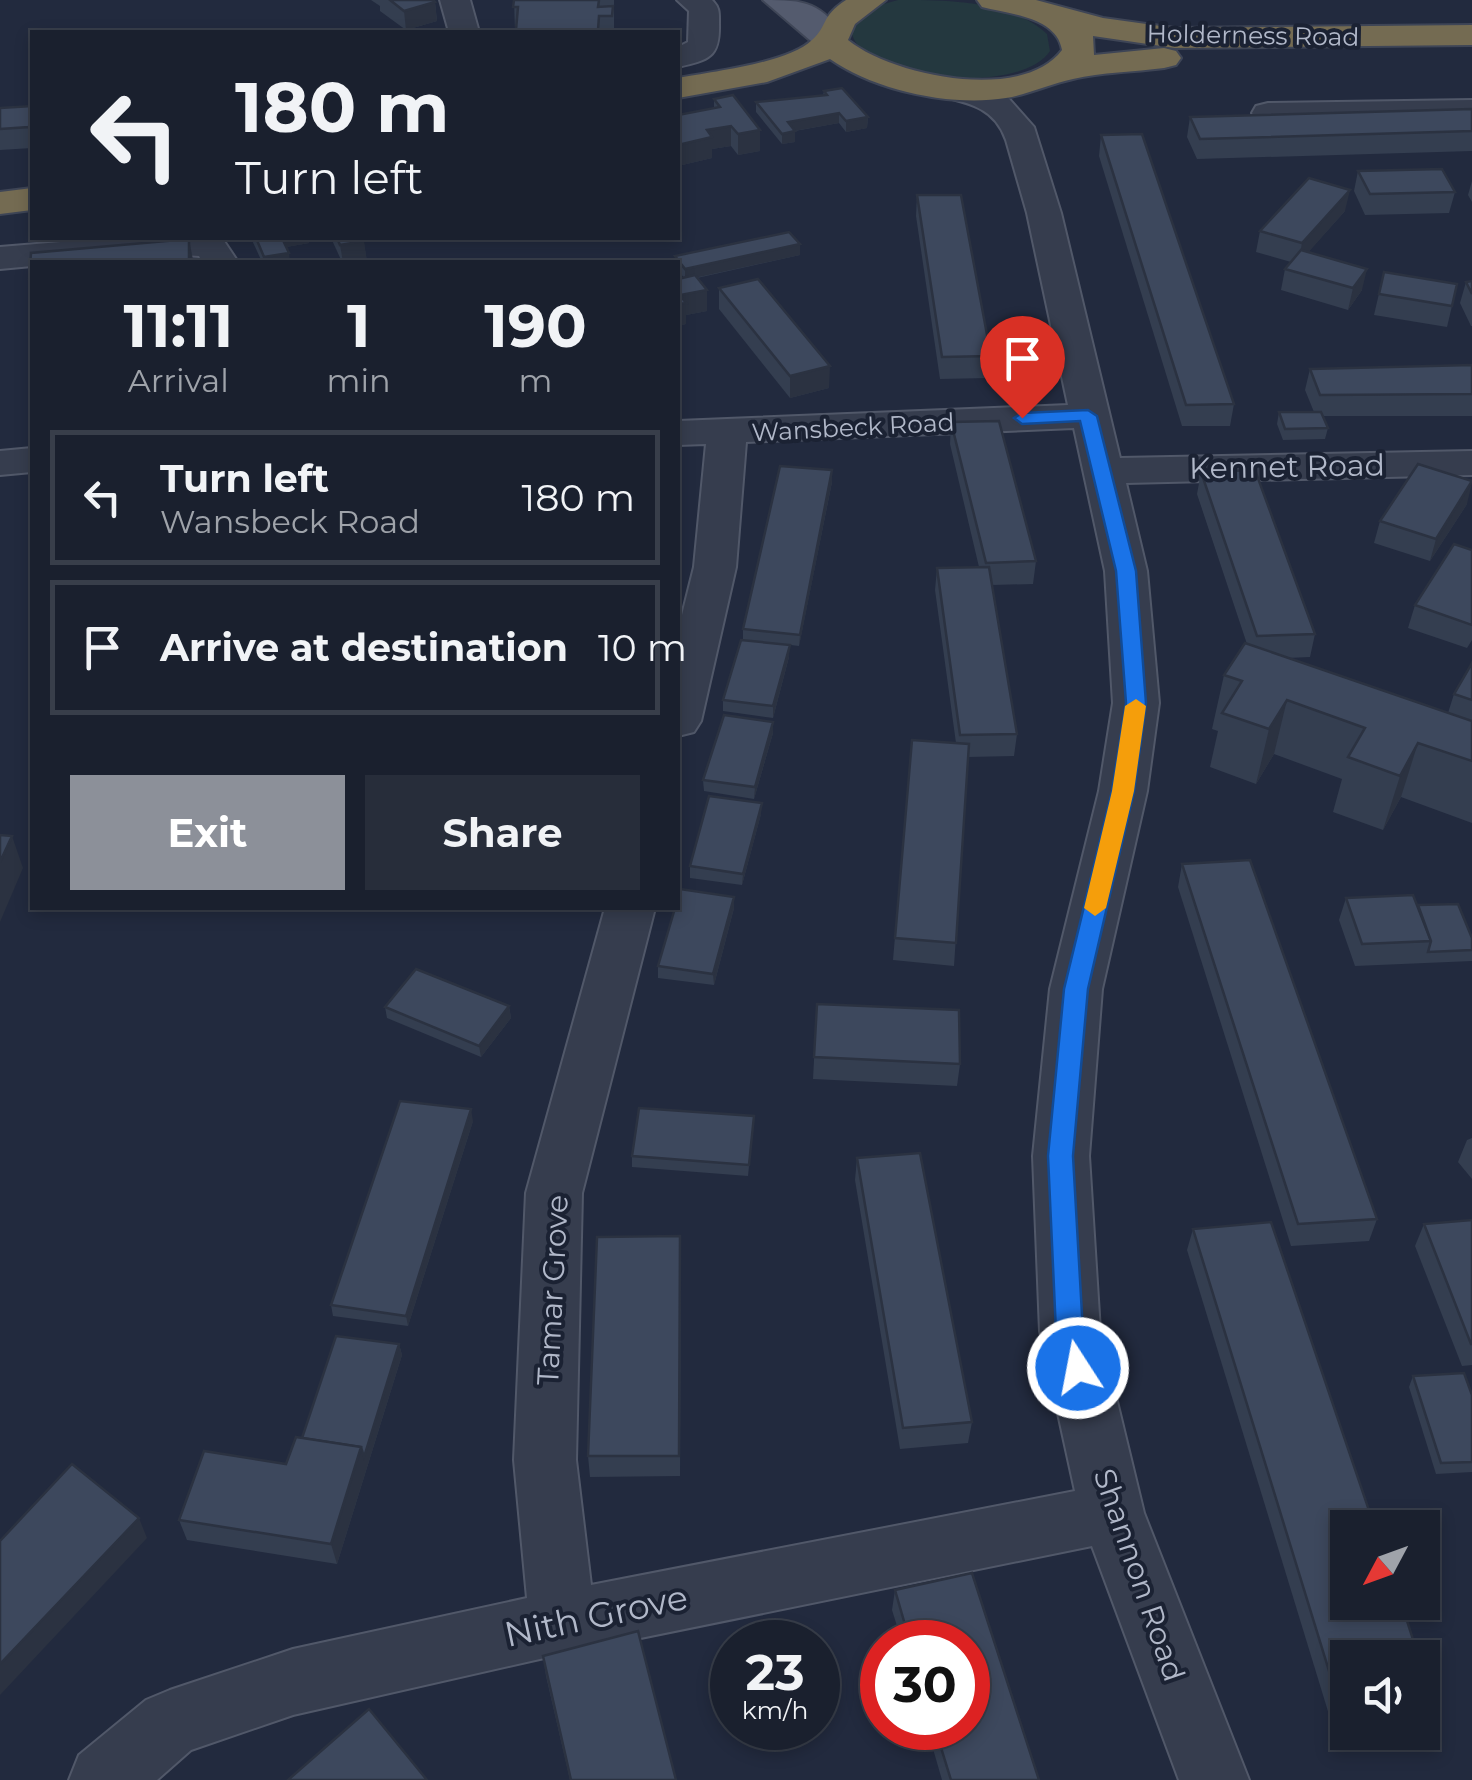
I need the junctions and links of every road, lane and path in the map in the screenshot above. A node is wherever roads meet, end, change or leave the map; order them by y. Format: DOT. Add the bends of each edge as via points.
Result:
graph roads {
  1 [pos="455,0"];
  2 [pos="692,0"];
  3 [pos="780,0"];
  4 [pos="868,0"];
  5 [pos="994,0"];
  6 [pos="1037,11"];
  7 [pos="479,27"];
  8 [pos="1472,35"];
  9 [pos="830,40"];
  10 [pos="1472,54"];
  11 [pos="680,57"];
  12 [pos="1062,70"];
  13 [pos="755,75"];
  14 [pos="903,77"];
  15 [pos="680,88"];
  16 [pos="950,88"];
  17 [pos="1472,110"];
  18 [pos="1268,113"];
  19 [pos="1018,128"];
  20 [pos="30,199"];
  21 [pos="0,203"];
  22 [pos="0,258"];
  23 [pos="219,260"];
  24 [pos="1088,416"];
  25 [pos="727,432"];
  26 [pos="680,434"];
  27 [pos="30,460"];
  28 [pos="0,463"];
  29 [pos="1472,463"];
  30 [pos="1101,471"];
  31 [pos="680,713"];
  32 [pos="629,910"];
  33 [pos="1112,1512"];
  34 [pos="562,1622"];
  35 [pos="104,1780"];
  36 [pos="1214,1780"];
  1 -- 7 [label="street"];
  2 -- 11 [label="street" via="704,8 704,48"];
  3 -- 9 [label="main road"];
  4 -- 9 [label="highway" via="840,19"];
  5 -- 6 [label="highway, Holderness Road"];
  6 -- 8 [label="highway, Holderness Road" via="1175,38"];
  6 -- 12 [label="highway" via="1077,37 1078,53"];
  9 -- 13 [label="highway" via="814,54"];
  9 -- 14 [label="highway" via="857,62"];
  10 -- 12 [label="highway, Holderness Road" via="1218,56"];
  12 -- 16 [label="highway, Holderness Road" via="1012,87"];
  12 -- 19 [label="street" via="1034,96"];
  13 -- 14 [label="highway"];
  13 -- 15 [label="highway"];
  14 -- 16 [label="highway, Holderness Road"];
  16 -- 19 [label="street" via="992,99"];
  17 -- 18 [label="street" via="1314,107"];
  19 -- 24 [label="street, Shannon Road" via="1044,213"];
  20 -- 21 [label="highway"];
  22 -- 23 [label="street" via="166,243 212,246"];
  24 -- 25 [label="street, Wansbeck Road"];
  24 -- 30 [label="street, Shannon Road"];
  25 -- 26 [label="street, Wansbeck Road"];
  25 -- 31 [label="street" via="715,567"];
  27 -- 28 [label="street"];
  29 -- 30 [label="street, Kennet Road"];
  30 -- 33 [label="street, Shannon Road" via="1126,571 1136,703 1123,791 1076,989 1061,1156 1070,1332"];
  32 -- 34 [label="street, Tamar Grove" via="554,1193 546,1460"];
  33 -- 34 [label="street, Nith Grove"];
  33 -- 36 [label="street, Shannon Road"];
  34 -- 35 [label="street, Nith Grove" via="294,1682 170,1724"];
}
